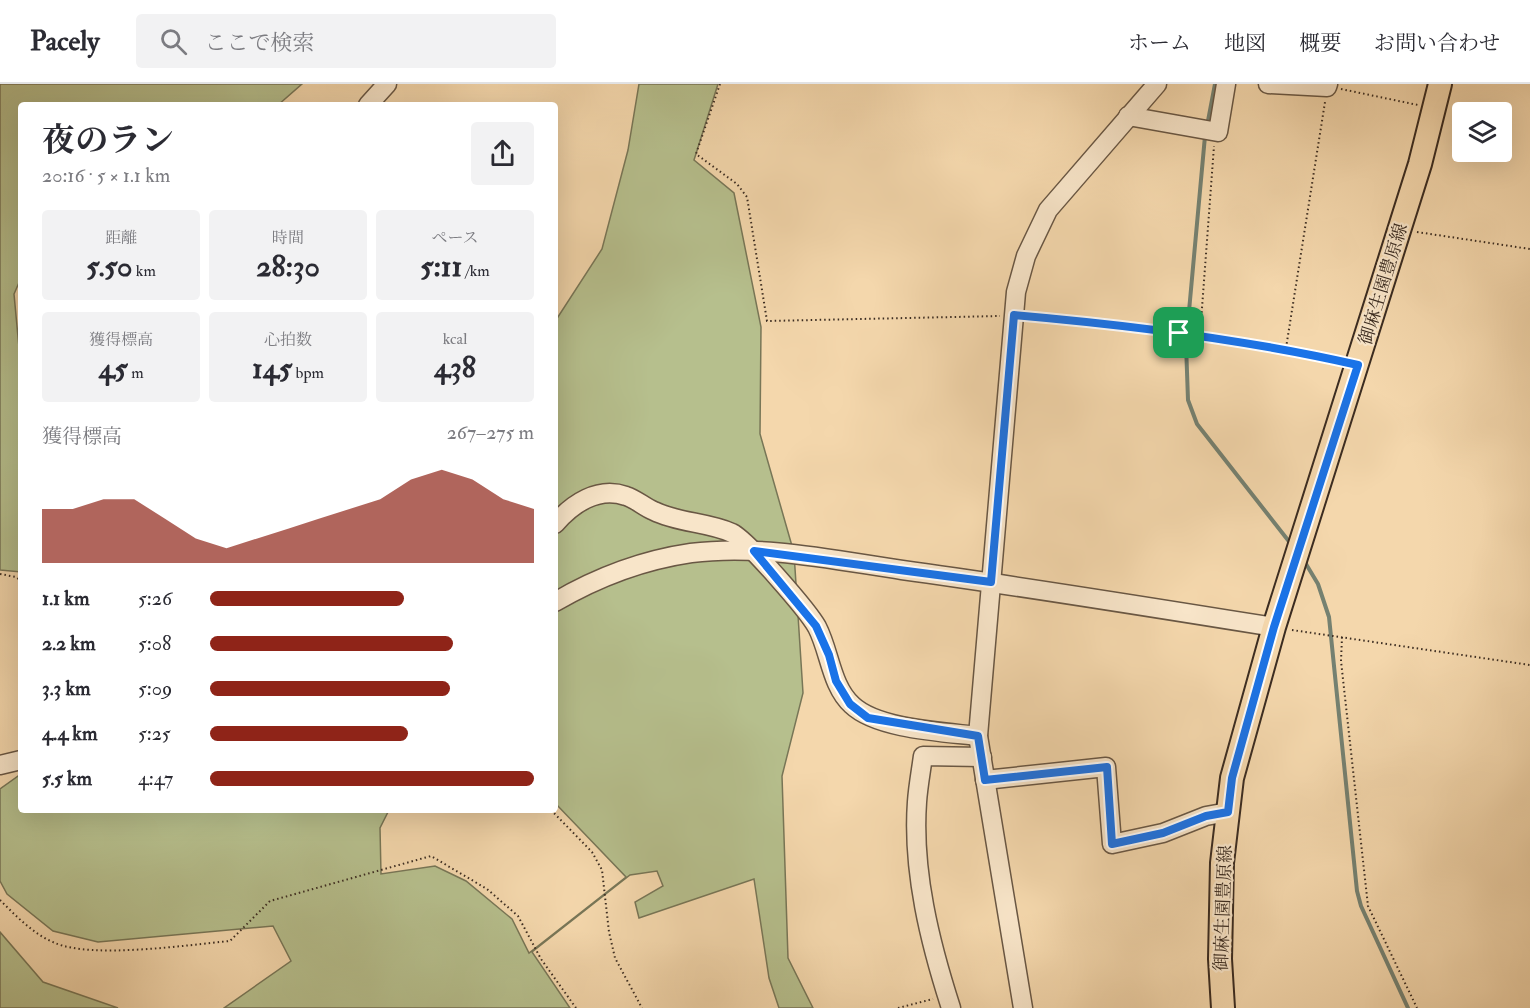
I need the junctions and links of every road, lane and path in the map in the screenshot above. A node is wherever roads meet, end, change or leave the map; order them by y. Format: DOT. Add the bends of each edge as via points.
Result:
graph roads {
  1 [pos="387,84"];
  2 [pos="720,84"];
  3 [pos="1157,84"];
  4 [pos="1226,84"];
  5 [pos="1269,84"];
  6 [pos="1440,84"];
  7 [pos="1328,85"];
  8 [pos="371,102"];
  9 [pos="1434,108"];
  10 [pos="1128,116"];
  11 [pos="1209,130"];
  12 [pos="1400,229"];
  13 [pos="1530,249"];
  14 [pos="1014,315"];
  15 [pos="1200,336"];
  16 [pos="1286,348"];
  17 [pos="1358,365"];
  18 [pos="558,521"];
  19 [pos="754,551"];
  20 [pos="0,574"];
  21 [pos="18,579"];
  22 [pos="991,582"];
  23 [pos="558,600"];
  24 [pos="1274,627"];
  25 [pos="1341,637"];
  26 [pos="1530,665"];
  27 [pos="978,736"];
  28 [pos="982,757"];
  29 [pos="18,761"];
  30 [pos="0,765"];
  31 [pos="985,780"];
  32 [pos="1228,812"];
  33 [pos="554,813"];
  34 [pos="0,900"];
  35 [pos="949,1002"];
  36 [pos="576,1008"];
  37 [pos="642,1008"];
  38 [pos="898,1008"];
  39 [pos="1023,1008"];
  40 [pos="1223,1008"];
  41 [pos="1417,1008"];
  1 -- 8 [label="street"];
  2 -- 14 [label="path" via="696,154 747,196 767,321"];
  3 -- 10 [label="street"];
  4 -- 11 [label="street" via="1218,132"];
  5 -- 7 [label="street"];
  6 -- 9 [label="main road, 御麻生園豊原線"];
  7 -- 9 [label="path"];
  7 -- 16 [label="path"];
  9 -- 12 [label="main road, 御麻生園豊原線"];
  10 -- 11 [label="street"];
  10 -- 14 [label="street" via="1041,223 1020,274"];
  11 -- 15 [label="path"];
  12 -- 13 [label="path"];
  12 -- 17 [label="main road, 御麻生園豊原線"];
  14 -- 15 [label="path"];
  14 -- 22 [label="street"];
  15 -- 16 [label="path"];
  16 -- 17 [label="path"];
  17 -- 24 [label="main road, 御麻生園豊原線"];
  18 -- 19 [label="street" via="572,505 600,494 625,495 656,512 733,534"];
  19 -- 22 [label="street"];
  19 -- 23 [label="street" via="692,553 652,561 603,577"];
  19 -- 27 [label="street" via="816,626 836,681 850,704 868,718"];
  20 -- 21 [label="path"];
  22 -- 24 [label="street"];
  22 -- 27 [label="street"];
  24 -- 25 [label="path"];
  24 -- 32 [label="main road, 御麻生園豊原線" via="1232,778"];
  25 -- 26 [label="path"];
  25 -- 41 [label="path" via="1367,898"];
  27 -- 28 [label="street"];
  28 -- 31 [label="street"];
  28 -- 35 [label="street" via="923,756 917,802 920,874"];
  29 -- 30 [label="street"];
  31 -- 32 [label="street" via="1107,767 1112,844"];
  31 -- 39 [label="street"];
  32 -- 40 [label="main road, 御麻生園豊原線" via="1222,863"];
  33 -- 37 [label="path" via="592,852 602,870 615,958"];
  34 -- 36 [label="path" via="23,923 55,943 92,951 230,941 270,901 431,856 487,889 518,916 541,959"];
  35 -- 38 [label="path"];
}
